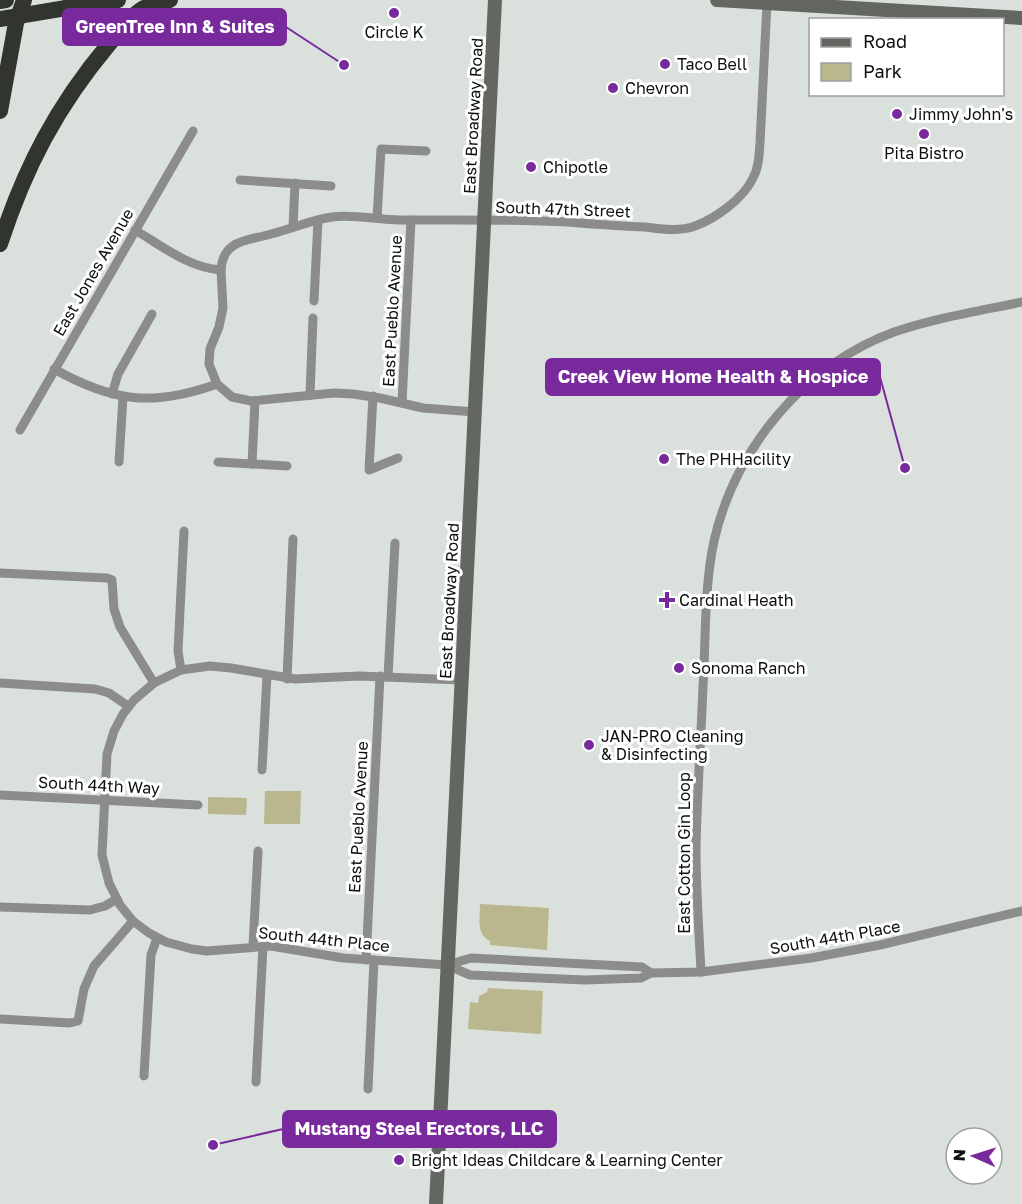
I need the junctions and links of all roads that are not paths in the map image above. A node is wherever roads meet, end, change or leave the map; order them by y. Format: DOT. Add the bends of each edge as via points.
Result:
graph roads {
  1 [pos="6,0"];
  2 [pos="24,0"];
  3 [pos="118,0"];
  4 [pos="170,0"];
  5 [pos="495,0"];
  6 [pos="717,0"];
  7 [pos="0,1"];
  8 [pos="767,3"];
  9 [pos="1022,18"];
  10 [pos="0,19"];
  11 [pos="0,111"];
  12 [pos="193,131"];
  13 [pos="426,152"];
  14 [pos="240,180"];
  15 [pos="295,183"];
  16 [pos="331,186"];
  17 [pos="377,218"];
  18 [pos="318,220"];
  19 [pos="411,220"];
  20 [pos="484,221"];
  21 [pos="293,227"];
  22 [pos="135,230"];
  23 [pos="0,244"];
  24 [pos="221,270"];
  25 [pos="314,301"];
  26 [pos="1022,302"];
  27 [pos="152,314"];
  28 [pos="313,318"];
  29 [pos="54,369"];
  30 [pos="217,384"];
  31 [pos="112,394"];
  32 [pos="310,395"];
  33 [pos="373,396"];
  34 [pos="123,397"];
  35 [pos="255,401"];
  36 [pos="402,403"];
  37 [pos="475,412"];
  38 [pos="20,430"];
  39 [pos="398,458"];
  40 [pos="119,462"];
  41 [pos="218,462"];
  42 [pos="252,464"];
  43 [pos="287,466"];
  44 [pos="184,531"];
  45 [pos="293,538"];
  46 [pos="395,543"];
  47 [pos="0,573"];
  48 [pos="181,670"];
  49 [pos="267,675"];
  50 [pos="384,676"];
  51 [pos="287,679"];
  52 [pos="461,680"];
  53 [pos="0,683"];
  54 [pos="154,683"];
  55 [pos="128,706"];
  56 [pos="262,770"];
  57 [pos="0,795"];
  58 [pos="104,801"];
  59 [pos="198,805"];
  60 [pos="258,851"];
  61 [pos="117,899"];
  62 [pos="0,907"];
  63 [pos="1022,911"];
  64 [pos="133,921"];
  65 [pos="157,938"];
  66 [pos="258,946"];
  67 [pos="370,960"];
  68 [pos="447,965"];
  69 [pos="702,972"];
  70 [pos="651,973"];
  71 [pos="0,1019"];
  72 [pos="144,1076"];
  73 [pos="256,1082"];
  74 [pos="368,1089"];
  75 [pos="436,1204"];
  1 -- 7 [label="highway"];
  2 -- 11 [label="highway"];
  3 -- 10 [label="highway, bridge"];
  4 -- 23 [label="highway" via="145,7 134,15 69,94 36,154"];
  5 -- 20 [label="main road, East Broadway Road"];
  6 -- 8 [label="main road"];
  8 -- 9 [label="main road"];
  8 -- 20 [label="street, South 47th Street" via="759,160 749,186 726,207 687,228"];
  12 -- 22 [label="street, East Jones Avenue"];
  13 -- 17 [label="street, East Pueblo Avenue" via="381,149"];
  14 -- 15 [label="street"];
  15 -- 16 [label="street"];
  15 -- 21 [label="street"];
  17 -- 18 [label="street, South 47th Street" via="347,216"];
  17 -- 19 [label="street, South 47th Street"];
  18 -- 21 [label="street, South 47th Street"];
  18 -- 25 [label="street"];
  19 -- 20 [label="street, South 47th Street"];
  19 -- 36 [label="street, East Pueblo Avenue"];
  20 -- 37 [label="main road, East Broadway Road"];
  21 -- 24 [label="street, South 47th Street" via="237,242 224,257"];
  22 -- 24 [label="street" via="194,265"];
  22 -- 29 [label="street, East Jones Avenue"];
  24 -- 30 [label="street" via="222,315 209,359"];
  26 -- 69 [label="street, East Cotton Gin Loop" via="894,332 837,362 794,397 741,468 714,541 709,577 696,850"];
  27 -- 31 [label="street" via="118,374"];
  28 -- 32 [label="street"];
  29 -- 31 [label="street"];
  29 -- 38 [label="street, East Jones Avenue"];
  30 -- 34 [label="street" via="171,398"];
  30 -- 35 [label="street" via="232,397"];
  31 -- 34 [label="street"];
  32 -- 33 [label="street"];
  32 -- 35 [label="street"];
  33 -- 36 [label="street"];
  33 -- 39 [label="street, East Pueblo Avenue" via="369,471"];
  34 -- 40 [label="street"];
  35 -- 42 [label="street"];
  36 -- 37 [label="street" via="434,410"];
  37 -- 52 [label="main road, East Broadway Road"];
  41 -- 42 [label="street"];
  42 -- 43 [label="street"];
  44 -- 48 [label="street" via="178,651"];
  45 -- 51 [label="street"];
  46 -- 50 [label="street, East Pueblo Avenue"];
  47 -- 54 [label="street" via="112,580 120,627"];
  48 -- 49 [label="street" via="217,666"];
  48 -- 54 [label="street"];
  49 -- 51 [label="street"];
  49 -- 56 [label="street"];
  50 -- 51 [label="street"];
  50 -- 52 [label="street"];
  50 -- 67 [label="street, East Pueblo Avenue"];
  52 -- 68 [label="main road, East Broadway Road"];
  53 -- 55 [label="street" via="95,689"];
  54 -- 55 [label="street"];
  55 -- 58 [label="street, South 44th Place" via="109,746"];
  57 -- 58 [label="street, South 44th Way"];
  58 -- 59 [label="street, South 44th Way"];
  58 -- 61 [label="street, South 44th Place" via="102,855"];
  60 -- 66 [label="street"];
  61 -- 62 [label="street" via="90,910"];
  61 -- 64 [label="street, South 44th Place"];
  63 -- 69 [label="street, South 44th Place" via="853,950"];
  64 -- 65 [label="street, South 44th Place"];
  64 -- 71 [label="street" via="99,958 90,974 78,1021"];
  65 -- 66 [label="street, South 44th Place" via="200,951"];
  65 -- 72 [label="street" via="151,955"];
  66 -- 67 [label="street, South 44th Place"];
  66 -- 73 [label="street"];
  67 -- 68 [label="street, South 44th Place"];
  67 -- 74 [label="street, East Pueblo Avenue"];
  68 -- 70 [label="street, South 44th Place" via="471,958 642,967"];
  68 -- 70 [label="street, South 44th Place" via="470,975 585,980 641,978"];
  68 -- 75 [label="main road, East Broadway Road"];
  69 -- 70 [label="street, South 44th Place"];
}
